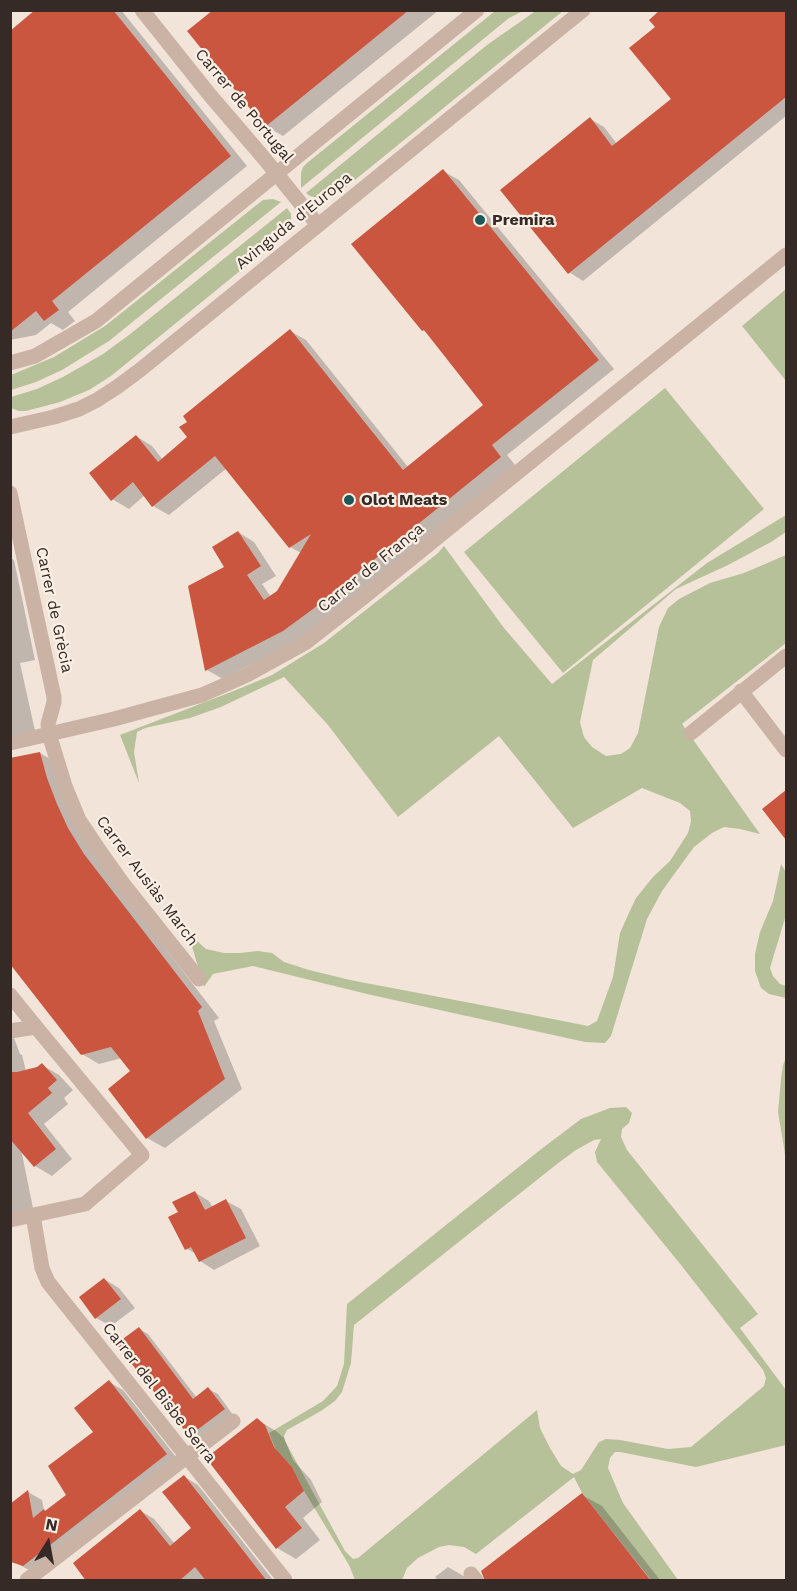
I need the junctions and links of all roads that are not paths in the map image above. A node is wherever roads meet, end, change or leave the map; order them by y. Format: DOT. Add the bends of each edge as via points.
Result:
graph roads {
  1 [pos="142,10"];
  2 [pos="477,10"];
  3 [pos="583,10"];
  4 [pos="276,173"];
  5 [pos="318,225"];
  6 [pos="786,255"];
  7 [pos="10,363"];
  8 [pos="10,427"];
  9 [pos="10,493"];
  10 [pos="786,656"];
  11 [pos="741,692"];
  12 [pos="691,733"];
  13 [pos="49,734"];
  14 [pos="10,743"];
  15 [pos="786,750"];
  16 [pos="199,979"];
  17 [pos="10,995"];
  18 [pos="36,1027"];
  19 [pos="10,1031"];
  20 [pos="33,1215"];
  21 [pos="10,1220"];
  22 [pos="233,1421"];
  23 [pos="186,1457"];
  24 [pos="27,1581"];
  25 [pos="285,1581"];
  1 -- 4 [label="street, Carrer de Portugal"];
  2 -- 4 [label="street"];
  3 -- 5 [label="street, Avinguda d'Europa"];
  4 -- 5 [label="street, Carrer de Portugal"];
  4 -- 7 [label="street" via="96,321 35,356"];
  5 -- 8 [label="street, Avinguda d'Europa" via="107,394 79,409"];
  6 -- 13 [label="street, Carrer de França" via="305,643 202,695"];
  9 -- 13 [label="street, Carrer de Grècia" via="54,697"];
  10 -- 11 [label="street"];
  11 -- 12 [label="street"];
  11 -- 15 [label="street"];
  13 -- 14 [label="street, Carrer de França"];
  13 -- 16 [label="street, Carrer Ausiàs March" via="79,820 124,885"];
  17 -- 18 [label="street"];
  18 -- 19 [label="street"];
  18 -- 20 [label="street" via="141,1155 86,1204"];
  20 -- 21 [label="street"];
  20 -- 23 [label="street, Carrer del Bisbe Serra" via="48,1282"];
  22 -- 23 [label="street"];
  23 -- 24 [label="street"];
  23 -- 25 [label="street, Carrer del Bisbe Serra"];
}
